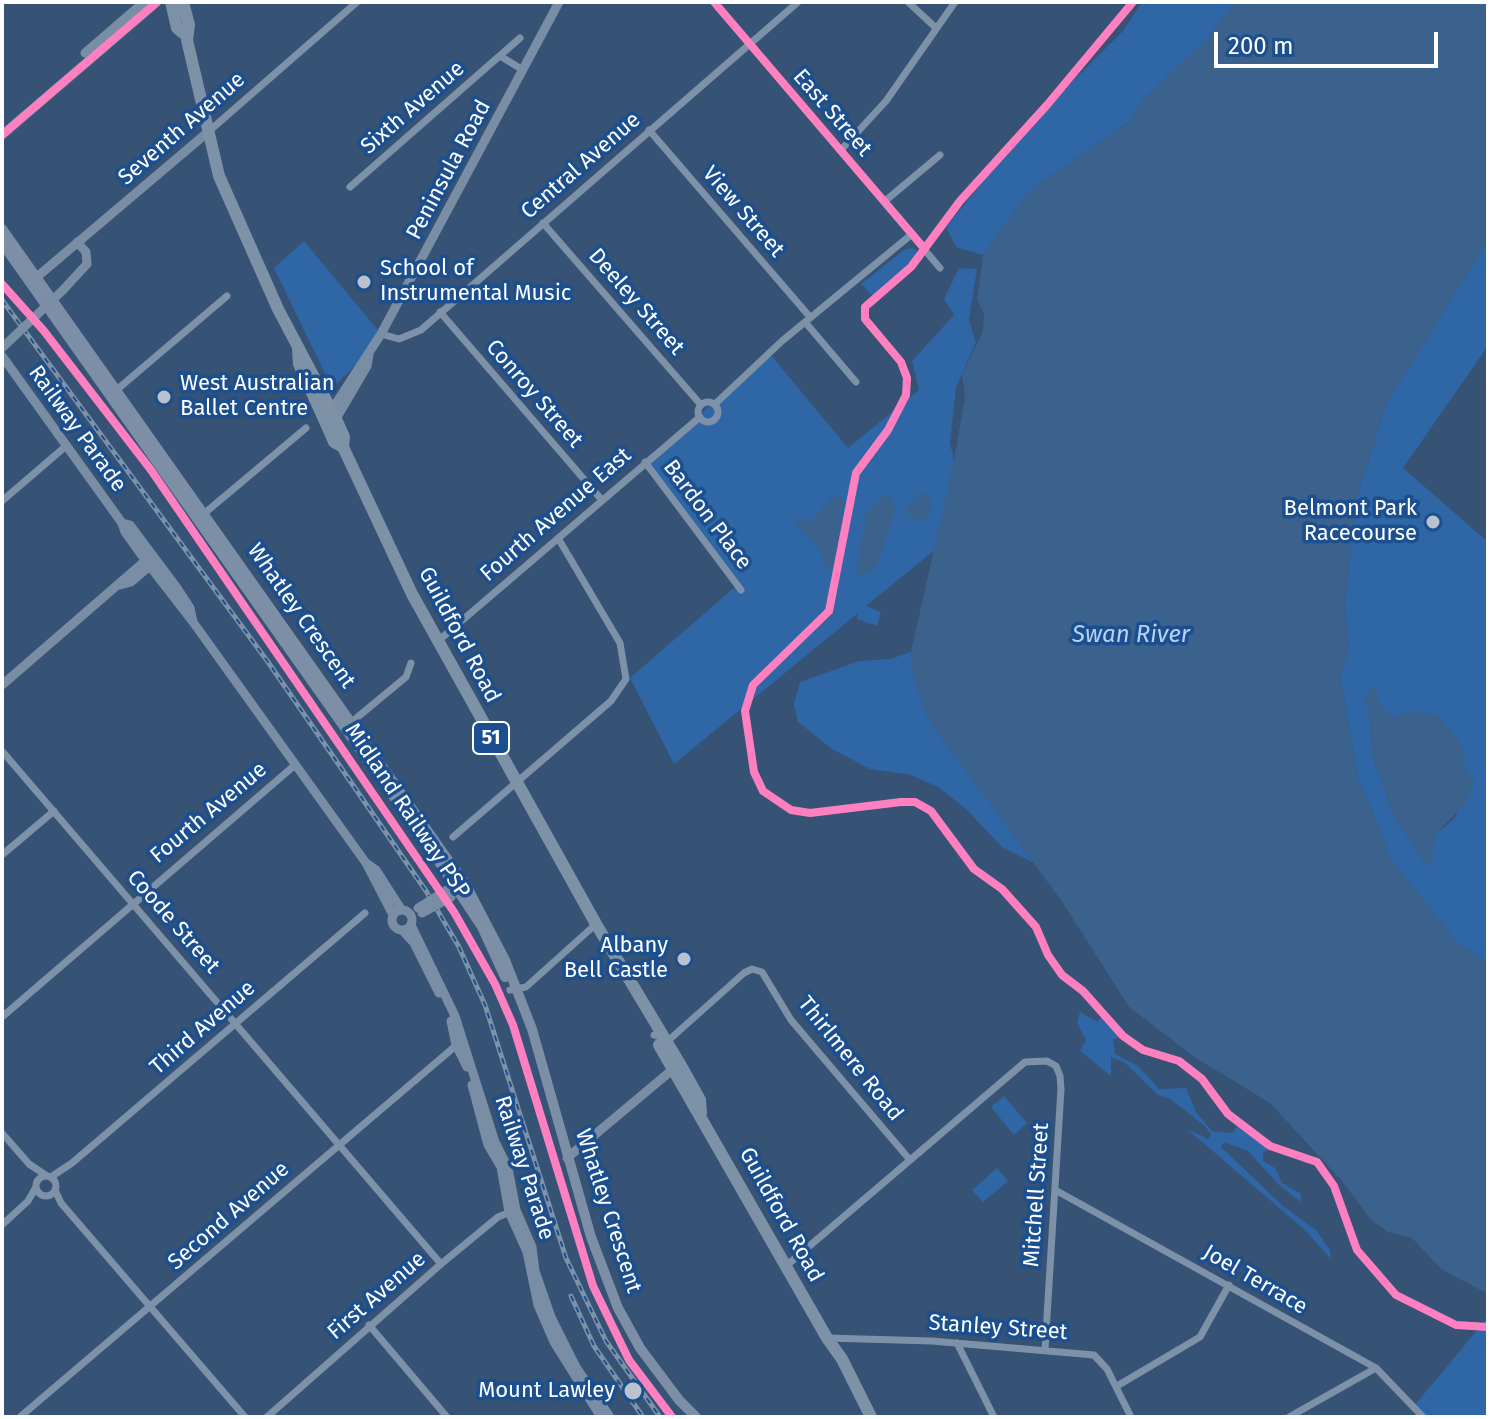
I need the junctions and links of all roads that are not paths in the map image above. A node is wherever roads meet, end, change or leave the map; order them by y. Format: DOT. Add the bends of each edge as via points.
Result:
graph roads {
  1 [pos="144,2"];
  2 [pos="157,2"];
  3 [pos="171,2"];
  4 [pos="183,2"];
  5 [pos="357,2"];
  6 [pos="559,2"];
  7 [pos="714,2"];
  8 [pos="798,2"];
  9 [pos="908,2"];
  10 [pos="955,2"];
  11 [pos="936,28"];
  12 [pos="187,36"];
  13 [pos="520,38"];
  14 [pos="750,46"];
  15 [pos="500,56"];
  16 [pos="523,70"];
  17 [pos="2,126"];
  18 [pos="649,130"];
  19 [pos="208,132"];
  20 [pos="2,135"];
  21 [pos="841,150"];
  22 [pos="940,155"];
  23 [pos="350,187"];
  24 [pos="885,201"];
  25 [pos="543,223"];
  26 [pos="2,229"];
  27 [pos="912,234"];
  28 [pos="77,242"];
  29 [pos="2,243"];
  30 [pos="940,268"];
  31 [pos="34,280"];
  32 [pos="227,296"];
  33 [pos="440,312"];
  34 [pos="808,320"];
  35 [pos="381,334"];
  36 [pos="2,348"];
  37 [pos="298,349"];
  38 [pos="2,356"];
  39 [pos="856,382"];
  40 [pos="112,394"];
  41 [pos="715,404"];
  42 [pos="701,405"];
  43 [pos="700,417"];
  44 [pos="332,419"];
  45 [pos="306,428"];
  46 [pos="66,446"];
  47 [pos="645,462"];
  48 [pos="601,499"];
  49 [pos="2,501"];
  50 [pos="200,518"];
  51 [pos="558,538"];
  52 [pos="150,560"];
  53 [pos="741,590"];
  54 [pos="438,641"];
  55 [pos="411,663"];
  56 [pos="2,685"];
  57 [pos="347,726"];
  58 [pos="2,751"];
  59 [pos="295,765"];
  60 [pos="517,783"];
  61 [pos="54,811"];
  62 [pos="453,837"];
  63 [pos="2,855"];
  64 [pos="457,888"];
  65 [pos="132,902"];
  66 [pos="365,913"];
  67 [pos="409,917"];
  68 [pos="596,924"];
  69 [pos="532,979"];
  70 [pos="514,987"];
  71 [pos="2,1017"];
  72 [pos="236,1022"];
  73 [pos="660,1037"];
  74 [pos="458,1044"];
  75 [pos="676,1066"];
  76 [pos="2,1133"];
  77 [pos="339,1144"];
  78 [pos="567,1158"];
  79 [pos="910,1160"];
  80 [pos="29,1164"];
  81 [pos="52,1182"];
  82 [pos="36,1185"];
  83 [pos="1057,1191"];
  84 [pos="44,1196"];
  85 [pos="28,1201"];
  86 [pos="61,1203"];
  87 [pos="512,1211"];
  88 [pos="2,1225"];
  89 [pos="441,1264"];
  90 [pos="786,1266"];
  91 [pos="1229,1285"];
  92 [pos="152,1307"];
  93 [pos="369,1325"];
  94 [pos="827,1338"];
  95 [pos="957,1343"];
  96 [pos="1045,1349"];
  97 [pos="1376,1368"];
  98 [pos="1117,1386"];
  99 [pos="1418,1415"];
  100 [pos="20,1417"];
  101 [pos="245,1417"];
  102 [pos="267,1417"];
  103 [pos="447,1417"];
  104 [pos="601,1417"];
  105 [pos="610,1417"];
  106 [pos="696,1417"];
  107 [pos="862,1417"];
  108 [pos="871,1417"];
  109 [pos="994,1417"];
  110 [pos="1131,1417"];
  111 [pos="1289,1417"];
  1 -- 17 [label="street"];
  2 -- 20 [label="street"];
  3 -- 12 [label="highway, Guildford Road / 51" via="177,28"];
  4 -- 12 [label="highway, Guildford Road / 51"];
  5 -- 19 [label="street, Seventh Avenue"];
  6 -- 16 [label="street, Peninsula Road"];
  7 -- 14 [label="street, East Street"];
  8 -- 14 [label="street, Central Avenue"];
  9 -- 11 [label="street"];
  10 -- 11 [label="street"];
  11 -- 21 [label="street" via="886,101"];
  12 -- 19 [label="highway, Guildford Road / 51"];
  13 -- 15 [label="street, Sixth Avenue"];
  14 -- 18 [label="street, Central Avenue"];
  14 -- 21 [label="street, East Street"];
  15 -- 16 [label="street"];
  15 -- 23 [label="street, Sixth Avenue"];
  16 -- 35 [label="street, Peninsula Road"];
  18 -- 25 [label="street, Central Avenue"];
  18 -- 34 [label="street, View Street"];
  19 -- 28 [label="street, Seventh Avenue"];
  19 -- 37 [label="highway, Guildford Road / 51" via="231,205"];
  21 -- 24 [label="street, East Street"];
  22 -- 24 [label="street"];
  24 -- 27 [label="street, East Street"];
  25 -- 33 [label="street, Central Avenue"];
  25 -- 42 [label="street, Deeley Street"];
  26 -- 31 [label="main road, Whatley Crescent"];
  27 -- 30 [label="street, East Street"];
  27 -- 34 [label="street"];
  28 -- 31 [label="street, Seventh Avenue"];
  28 -- 36 [label="street, bridge" via="86,252 87,264"];
  29 -- 31 [label="main road, Whatley Crescent"];
  31 -- 40 [label="main road, Whatley Crescent"];
  32 -- 40 [label="street"];
  33 -- 35 [label="street, Central Avenue" via="411,336"];
  33 -- 48 [label="street, Conroy Street"];
  34 -- 39 [label="street, View Street"];
  34 -- 41 [label="street"];
  35 -- 44 [label="street, Peninsula Road"];
  37 -- 44 [label="highway, Guildford Road / 51"];
  37 -- 44 [label="highway, Guildford Road / 51" via="299,364"];
  38 -- 46 [label="street, Railway Parade"];
  40 -- 50 [label="main road, Whatley Crescent"];
  41 -- 42 [label="street"];
  41 -- 43 [label="street, Fourth Avenue East" via="716,418 707,422"];
  42 -- 43 [label="street"];
  43 -- 47 [label="street, Fourth Avenue East"];
  44 -- 54 [label="highway, Guildford Road / 51" via="334,442 343,447"];
  45 -- 50 [label="street"];
  46 -- 49 [label="street"];
  46 -- 52 [label="street, Railway Parade"];
  47 -- 48 [label="street, Fourth Avenue East"];
  47 -- 53 [label="street, Bardon Place"];
  48 -- 51 [label="street, Fourth Avenue East"];
  50 -- 57 [label="main road, Whatley Crescent"];
  51 -- 54 [label="street, Fourth Avenue East"];
  51 -- 60 [label="street" via="620,643 626,679 611,701"];
  52 -- 56 [label="street"];
  52 -- 59 [label="street, Railway Parade"];
  54 -- 60 [label="highway, Guildford Road / 51"];
  55 -- 57 [label="street" via="406,677"];
  57 -- 64 [label="main road, Whatley Crescent"];
  58 -- 61 [label="street, Coode Street"];
  59 -- 65 [label="street, Fourth Avenue"];
  59 -- 67 [label="street, Railway Parade"];
  60 -- 62 [label="street"];
  60 -- 68 [label="highway, Guildford Road / 51"];
  61 -- 63 [label="street"];
  61 -- 65 [label="street, Coode Street"];
  64 -- 67 [label="street, bridge"];
  64 -- 70 [label="main road, Whatley Crescent"];
  65 -- 71 [label="street, Fourth Avenue"];
  65 -- 72 [label="street, Coode Street"];
  66 -- 72 [label="street, Third Avenue"];
  67 -- 74 [label="street, Railway Parade" via="442,983"];
  68 -- 69 [label="street"];
  68 -- 73 [label="highway, Guildford Road / 51"];
  69 -- 70 [label="street"];
  69 -- 70 [label="street"];
  70 -- 78 [label="main road, Whatley Crescent"];
  72 -- 77 [label="street, Coode Street"];
  72 -- 81 [label="street, Third Avenue"];
  73 -- 75 [label="highway, Guildford Road / 51"];
  73 -- 79 [label="street, Thirlmere Road" via="695,1017 744,973 762,972 791,1020"];
  74 -- 77 [label="street, Second Avenue"];
  74 -- 87 [label="street, Railway Parade" via="471,1060 508,1168"];
  75 -- 78 [label="street"];
  75 -- 90 [label="highway, Guildford Road / 51"];
  76 -- 80 [label="street"];
  77 -- 89 [label="street, Coode Street"];
  77 -- 92 [label="street, Second Avenue"];
  78 -- 106 [label="main road, Whatley Crescent" via="618,1308 640,1348"];
  79 -- 83 [label="street, Mitchell Street" via="1025,1062 1036,1060 1056,1066 1060,1076"];
  79 -- 90 [label="street"];
  80 -- 81 [label="street"];
  80 -- 82 [label="street"];
  81 -- 82 [label="street"];
  81 -- 84 [label="street"];
  81 -- 86 [label="street"];
  82 -- 84 [label="street"];
  82 -- 85 [label="street"];
  83 -- 91 [label="street, Joel Terrace"];
  83 -- 96 [label="street, Mitchell Street"];
  84 -- 85 [label="street"];
  84 -- 86 [label="street"];
  85 -- 88 [label="street"];
  86 -- 92 [label="street"];
  87 -- 89 [label="street, First Avenue"];
  87 -- 104 [label="street, Railway Parade" via="533,1291 554,1342"];
  87 -- 105 [label="street, Railway Parade" via="532,1247 551,1317"];
  89 -- 93 [label="street, First Avenue"];
  90 -- 94 [label="highway, Guildford Road / 51"];
  91 -- 97 [label="street, Joel Terrace"];
  91 -- 98 [label="street" via="1200,1337"];
  92 -- 100 [label="street, Second Avenue"];
  92 -- 101 [label="street"];
  93 -- 102 [label="street, First Avenue"];
  93 -- 103 [label="street"];
  94 -- 95 [label="street, Stanley Street"];
  94 -- 107 [label="highway, Guildford Road / 51"];
  94 -- 108 [label="highway, Guildford Road / 51"];
  95 -- 96 [label="street, Stanley Street"];
  95 -- 109 [label="street"];
  96 -- 98 [label="street, Stanley Street" via="1094,1355"];
  97 -- 99 [label="street, Joel Terrace"];
  97 -- 111 [label="street"];
  98 -- 110 [label="street, Stanley Street"];
}
